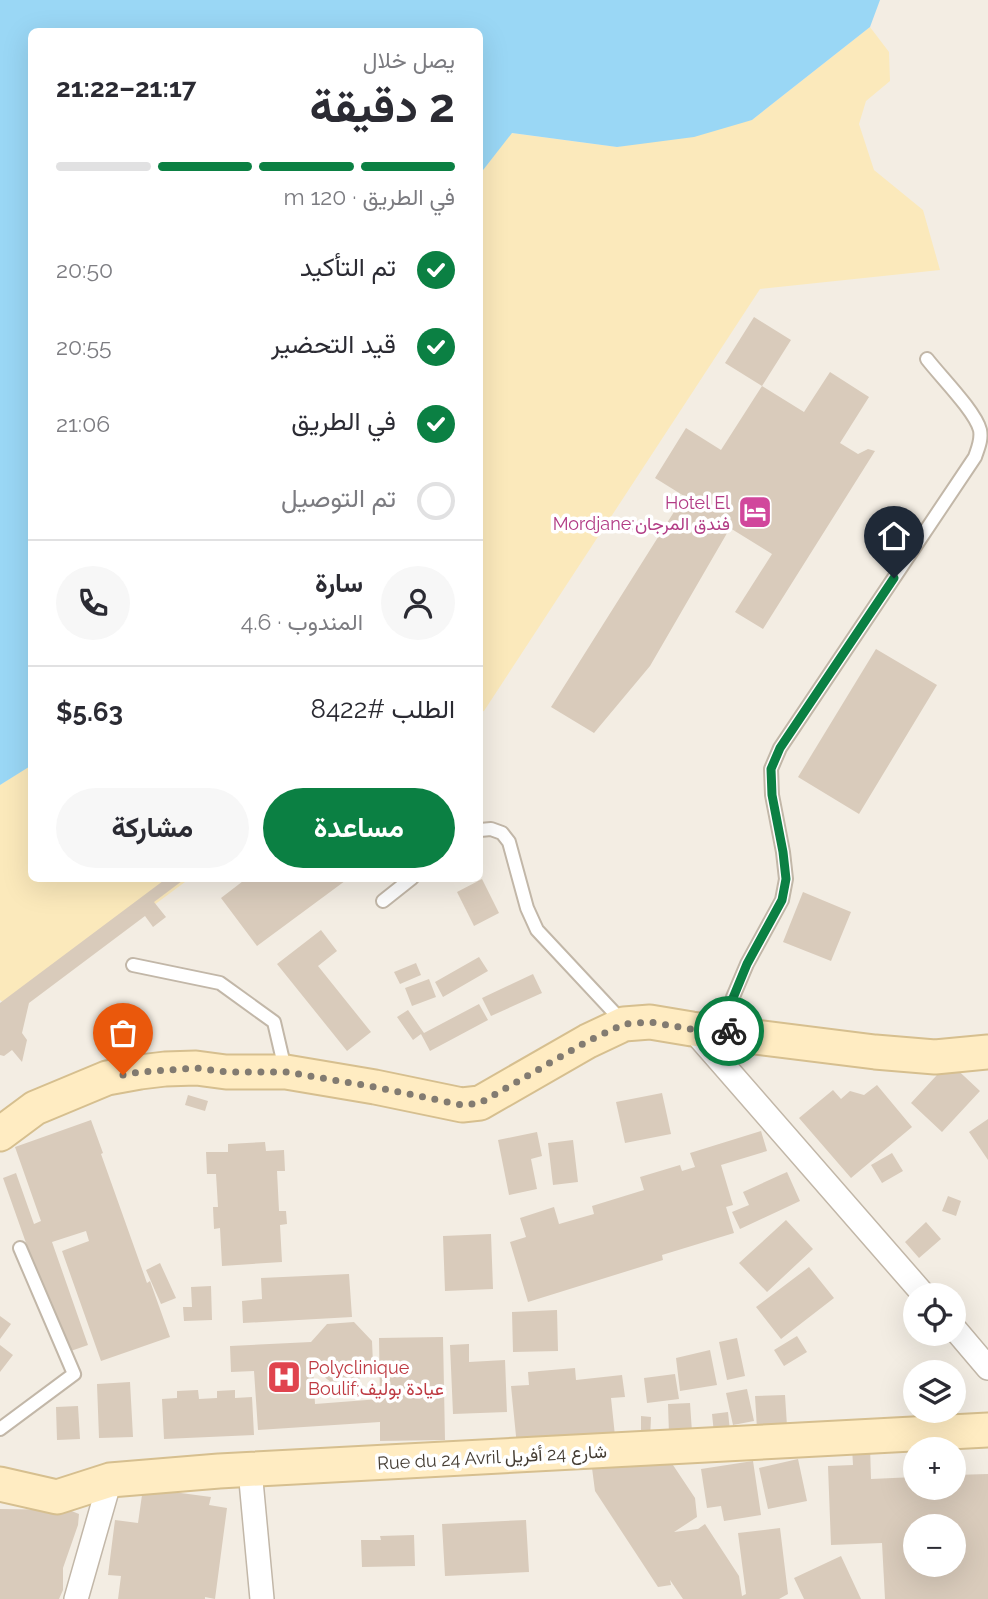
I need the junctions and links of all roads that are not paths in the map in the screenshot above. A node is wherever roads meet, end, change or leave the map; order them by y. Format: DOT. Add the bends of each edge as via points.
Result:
graph roads {
  1 [pos="927,359"];
  2 [pos="483,830"];
  3 [pos="407,882"];
  4 [pos="383,901"];
  5 [pos="133,965"];
  6 [pos="624,1024"];
  7 [pos="691,1029"];
  8 [pos="729,1034"];
  9 [pos="988,1052"];
  10 [pos="286,1072"];
  11 [pos="0,1134"];
  12 [pos="20,1248"];
  13 [pos="913,1283"];
  14 [pos="966,1342"];
  15 [pos="988,1367"];
  16 [pos="0,1429"];
  17 [pos="988,1430"];
  18 [pos="250,1471"];
  19 [pos="110,1480"];
  20 [pos="0,1484"];
  21 [pos="76,1599"];
  22 [pos="262,1599"];
  1 -- 8 [label="lane" via="969,411 980,429 981,441 975,457 780,748 771,769 786,879 782,900 733,998"];
  2 -- 6 [label="lane" via="502,832 509,842 537,930"];
  3 -- 4 [label="lane"];
  5 -- 10 [label="lane" via="220,984 274,1022"];
  6 -- 7 [label="street" via="650,1022"];
  6 -- 10 [label="street" via="480,1103 462,1105"];
  7 -- 8 [label="street"];
  7 -- 13 [label="street"];
  8 -- 9 [label="street" via="935,1057"];
  10 -- 11 [label="street" via="186,1068 107,1078 35,1108"];
  12 -- 16 [label="lane" via="75,1374"];
  14 -- 15 [label="street"];
  17 -- 18 [label="street, Rue du 24 Avril شارع 24 أفريل"];
  18 -- 19 [label="street, Rue du 24 Avril شارع 24 أفريل"];
  18 -- 22 [label="street"];
  19 -- 20 [label="street, Rue du 24 Avril شارع 24 أفريل" via="57,1497"];
  19 -- 21 [label="street"];
}
